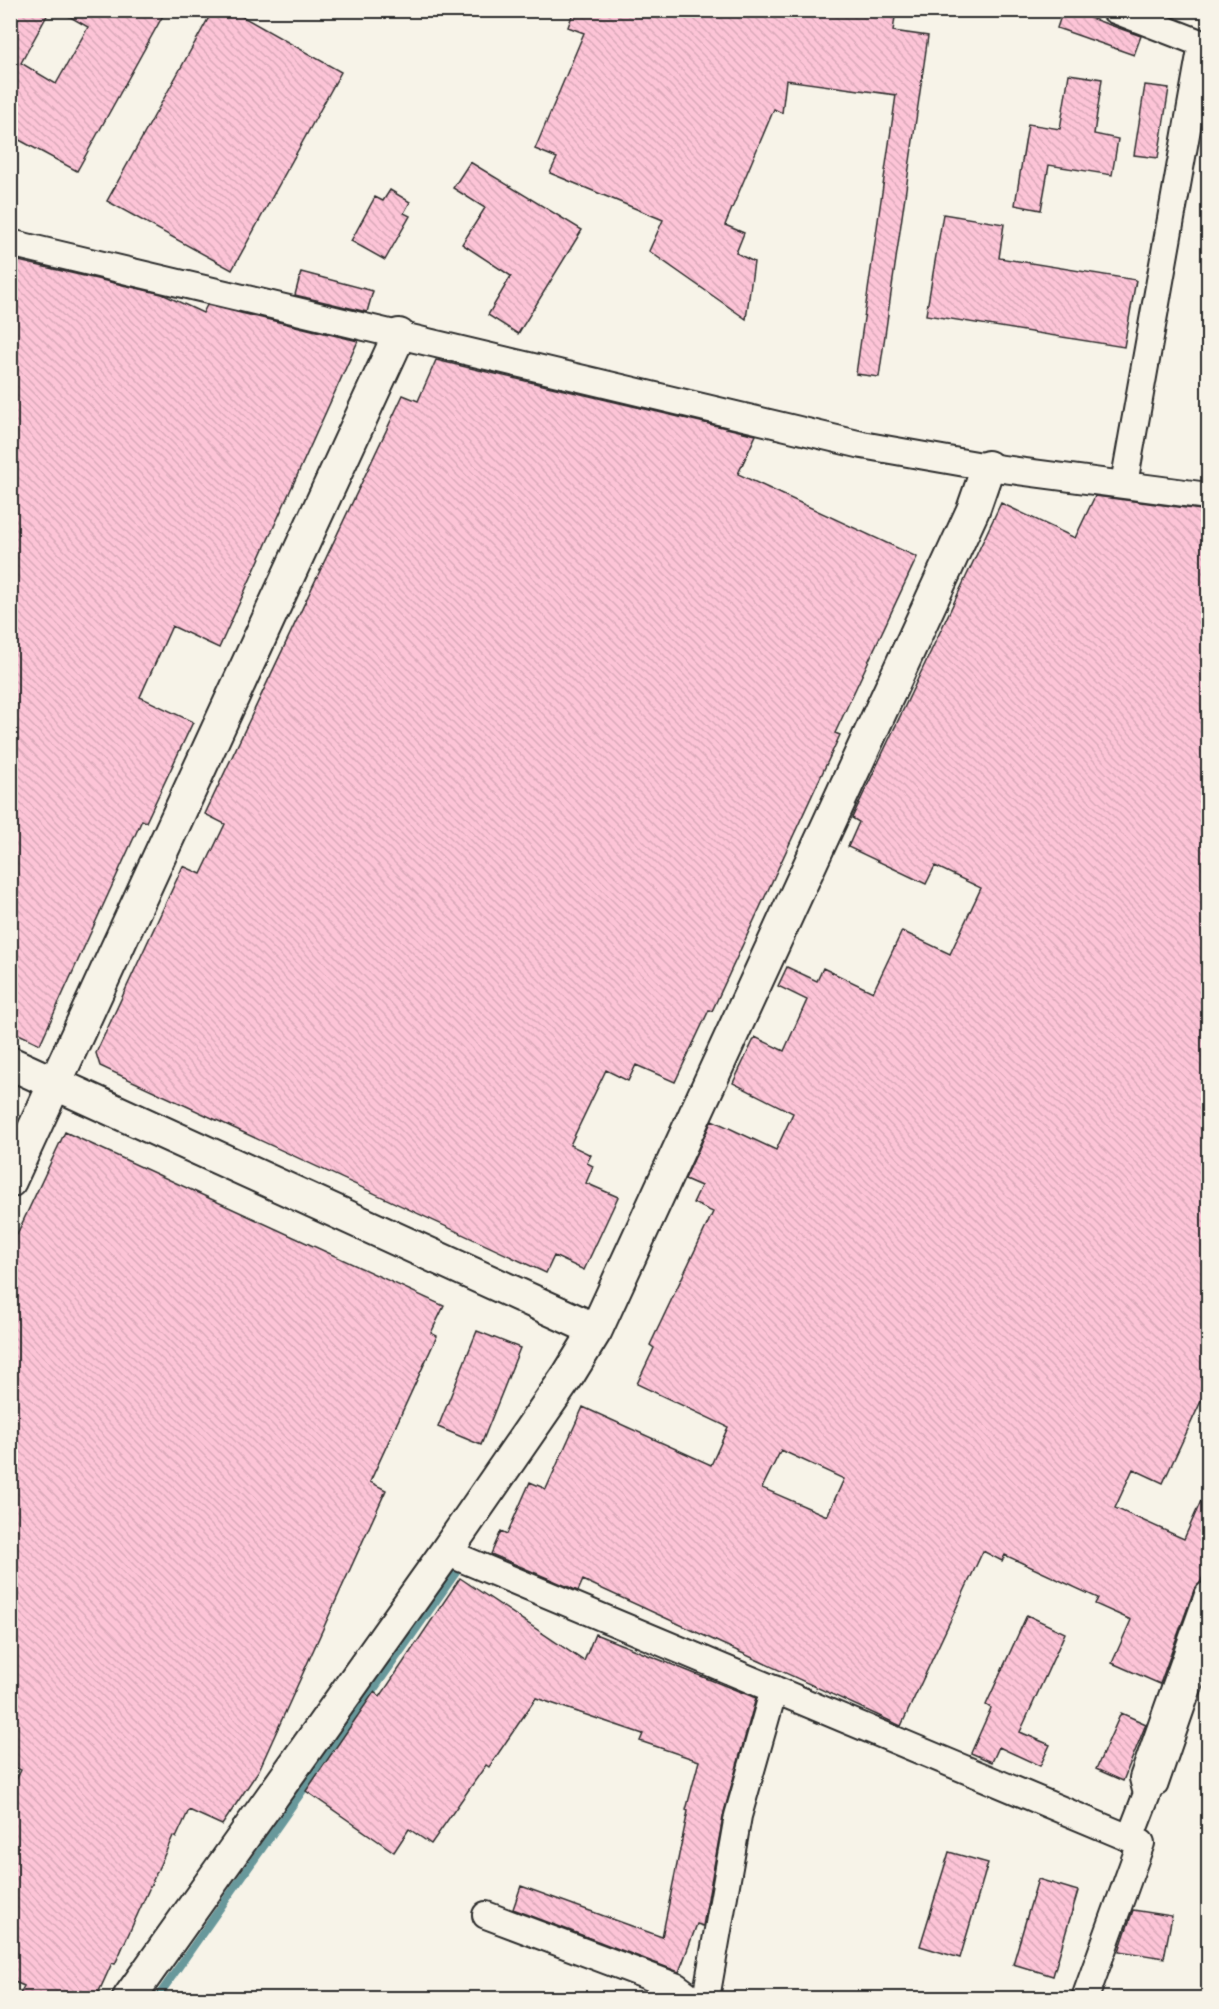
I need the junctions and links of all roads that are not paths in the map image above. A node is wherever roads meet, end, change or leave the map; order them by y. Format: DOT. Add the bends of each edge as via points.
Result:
graph roads {
  1 [pos="1115,10"];
  2 [pos="1205,45"];
  3 [pos="10,243"];
  4 [pos="399,335"];
  5 [pos="988,467"];
  6 [pos="1124,484"];
  7 [pos="1209,496"];
  8 [pos="10,1063"];
  9 [pos="55,1083"];
  10 [pos="10,1181"];
  11 [pos="596,1330"];
  12 [pos="446,1552"];
  13 [pos="1209,1595"];
  14 [pos="1209,1648"];
  15 [pos="772,1696"];
  16 [pos="1147,1794"];
  17 [pos="1130,1838"];
  18 [pos="486,1915"];
  19 [pos="129,1998"];
  20 [pos="692,1998"];
  21 [pos="706,1998"];
  22 [pos="1085,1998"];
  1 -- 2 [label="street"];
  2 -- 6 [label="street"];
  3 -- 4 [label="street"];
  4 -- 5 [label="street" via="862,445"];
  4 -- 9 [label="street"];
  5 -- 6 [label="street"];
  5 -- 11 [label="street" via="973,510"];
  6 -- 7 [label="street"];
  8 -- 9 [label="street"];
  9 -- 10 [label="street"];
  9 -- 11 [label="street"];
  11 -- 12 [label="street"];
  12 -- 15 [label="street"];
  12 -- 19 [label="street"];
  13 -- 16 [label="street" via="1143,1778"];
  14 -- 16 [label="lane" via="1160,1787"];
  15 -- 17 [label="street"];
  15 -- 21 [label="street" via="738,1816"];
  16 -- 17 [label="street"];
  17 -- 22 [label="street" via="1141,1843"];
  18 -- 20 [label="street" via="677,1987"];
}
